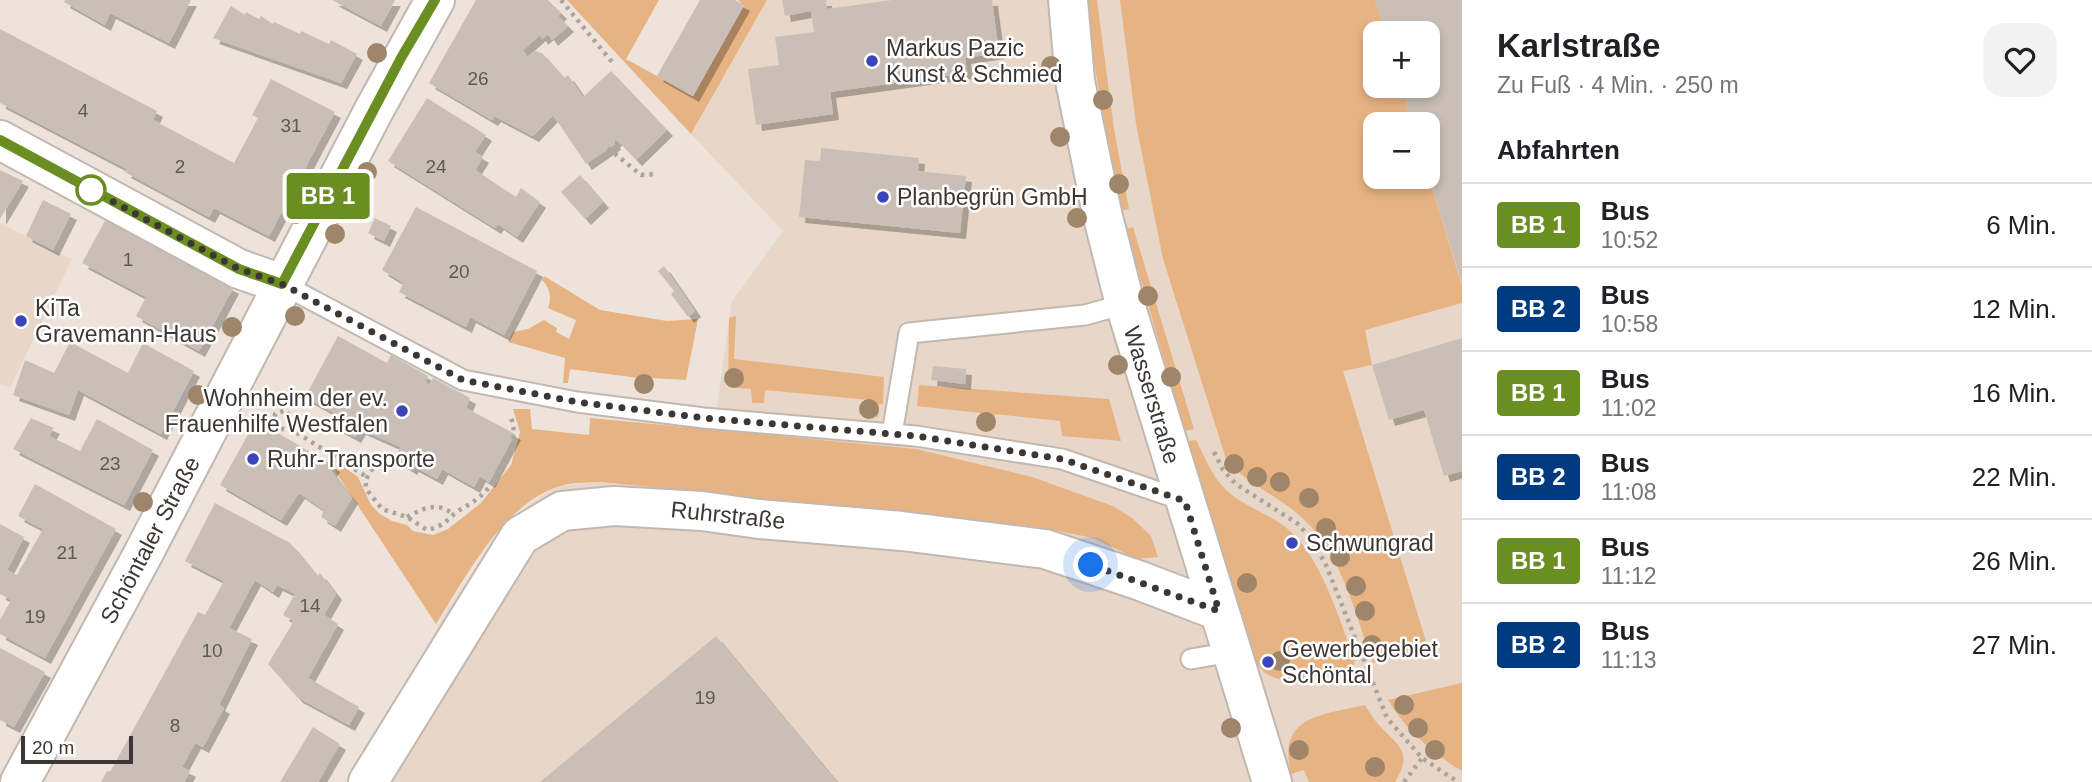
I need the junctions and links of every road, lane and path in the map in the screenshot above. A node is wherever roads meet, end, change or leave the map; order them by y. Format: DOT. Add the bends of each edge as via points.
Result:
graph roads {
  1 [pos="435,0"];
  2 [pos="561,0"];
  3 [pos="1068,0"];
  4 [pos="612,62"];
  5 [pos="0,140"];
  6 [pos="607,149"];
  7 [pos="654,174"];
  8 [pos="282,284"];
  9 [pos="1125,304"];
  10 [pos="498,388"];
  11 [pos="294,430"];
  12 [pos="892,434"];
  13 [pos="1208,441"];
  14 [pos="377,461"];
  15 [pos="367,477"];
  16 [pos="1185,501"];
  17 [pos="453,515"];
  18 [pos="407,517"];
  19 [pos="1219,611"];
  20 [pos="1232,652"];
  21 [pos="1191,659"];
  22 [pos="1422,758"];
  23 [pos="20,782"];
  24 [pos="368,782"];
  25 [pos="1272,782"];
  26 [pos="1404,782"];
  27 [pos="1458,782"];
  1 -- 8 [label="street, Schöntaler Straße"];
  2 -- 4 [label="path"];
  3 -- 9 [label="street, Wasserstraße" via="1075,81"];
  5 -- 8 [label="street" via="239,269"];
  6 -- 7 [label="path" via="641,175"];
  8 -- 10 [label="lane" via="463,380"];
  8 -- 23 [label="street, Schöntaler Straße"];
  9 -- 12 [label="lane" via="1085,315 909,333"];
  9 -- 16 [label="street, Wasserstraße"];
  10 -- 12 [label="lane" via="704,418"];
  10 -- 17 [label="path" via="513,424 510,454 478,498"];
  11 -- 11 [label="path" via="278,426 275,414 286,410"];
  11 -- 15 [label="path"];
  12 -- 16 [label="lane" via="1062,459"];
  13 -- 22 [label="path" via="1236,484 1298,524 1312,540 1387,718"];
  14 -- 15 [label="path"];
  15 -- 18 [label="path" via="367,490 382,509"];
  16 -- 19 [label="street, Wasserstraße"];
  17 -- 18 [label="path" via="434,507"];
  17 -- 18 [label="path" via="442,527 427,530"];
  19 -- 20 [label="street, Wasserstraße"];
  19 -- 24 [label="street, Ruhrstraße" via="1045,549 702,511 614,506 562,511 520,536"];
  20 -- 21 [label="lane"];
  20 -- 25 [label="street, Wasserstraße"];
  22 -- 26 [label="path"];
  22 -- 27 [label="path"];
}
